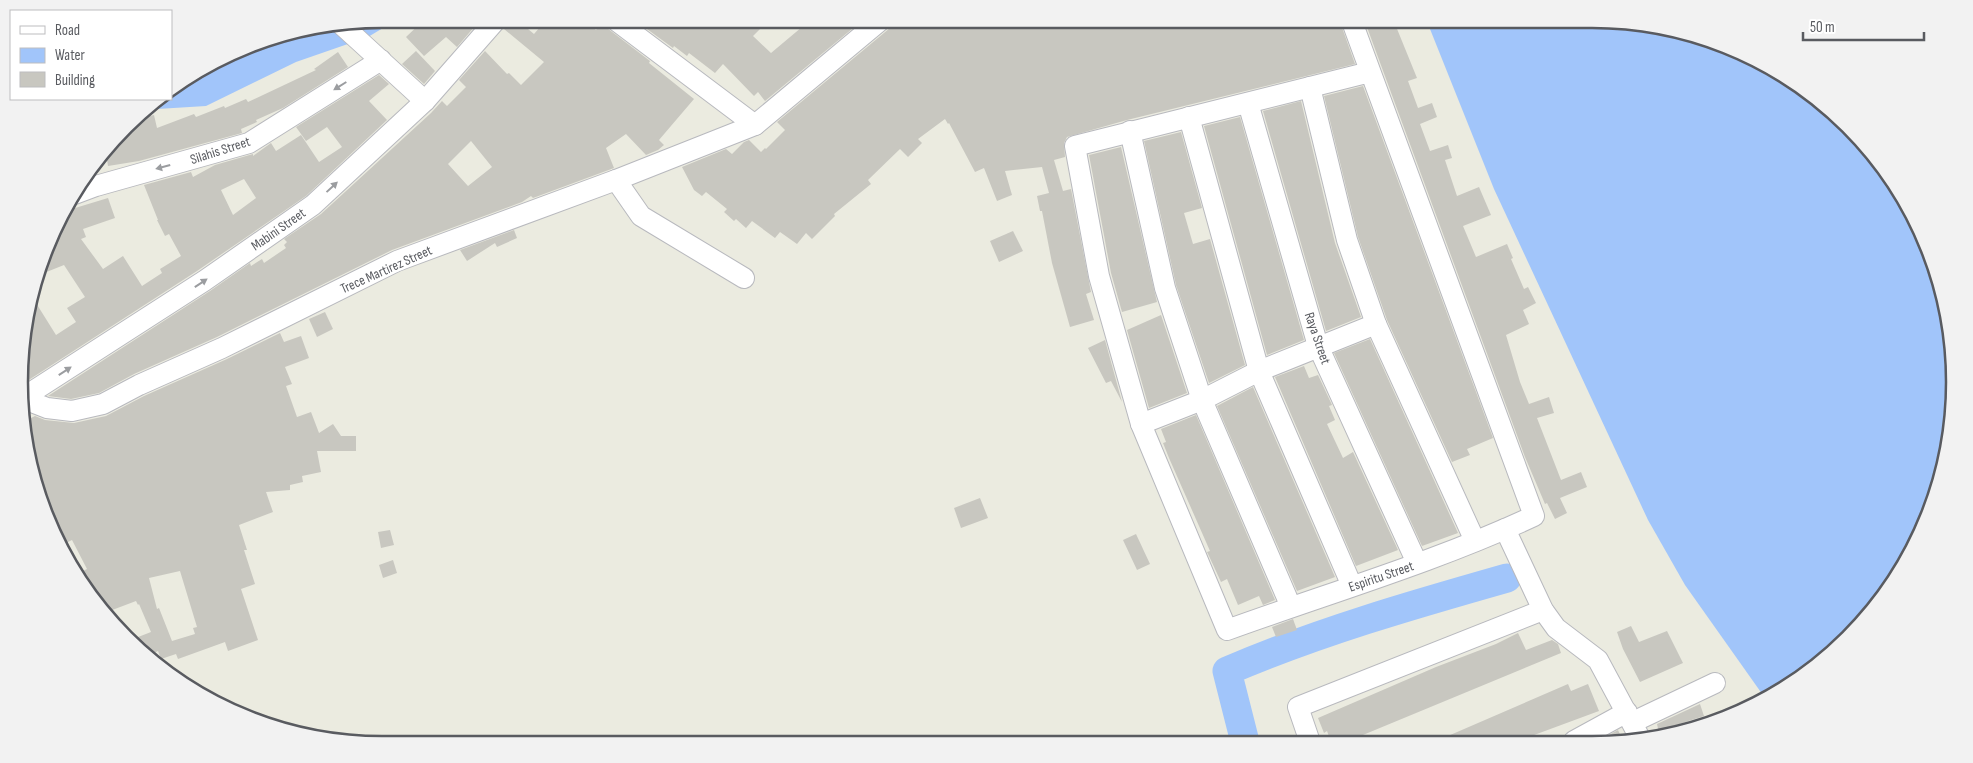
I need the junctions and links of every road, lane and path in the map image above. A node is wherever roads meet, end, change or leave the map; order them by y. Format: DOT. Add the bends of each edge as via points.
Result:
graph roads {
  1 [pos="489,28"];
  2 [pos="626,28"];
  3 [pos="871,28"];
  4 [pos="1354,28"];
  5 [pos="346,30"];
  6 [pos="382,60"];
  7 [pos="1370,72"];
  8 [pos="1310,86"];
  9 [pos="425,101"];
  10 [pos="1248,103"];
  11 [pos="1190,117"];
  12 [pos="755,125"];
  13 [pos="1130,132"];
  14 [pos="616,180"];
  15 [pos="83,191"];
  16 [pos="744,278"];
  17 [pos="1376,324"];
  18 [pos="1318,346"];
  19 [pos="1259,371"];
  20 [pos="28,395"];
  21 [pos="28,400"];
  22 [pos="1202,400"];
  23 [pos="1141,424"];
  24 [pos="1507,534"];
  25 [pos="1475,541"];
  26 [pos="1417,563"];
  27 [pos="1352,586"];
  28 [pos="1540,604"];
  29 [pos="1291,607"];
  30 [pos="1715,683"];
  31 [pos="1630,717"];
  32 [pos="1638,732"];
  33 [pos="1308,736"];
  34 [pos="1586,736"];
  1 -- 9 [label="street, Mabini Street"];
  2 -- 12 [label="street"];
  3 -- 12 [label="street, Trece Martirez Street"];
  4 -- 7 [label="street"];
  5 -- 6 [label="street"];
  6 -- 9 [label="street"];
  6 -- 15 [label="street, Silahis Street, one-way" via="249,144"];
  7 -- 8 [label="street"];
  7 -- 24 [label="street, Espiritu Street" via="1534,516"];
  8 -- 10 [label="street"];
  8 -- 17 [label="street" via="1346,240"];
  20 -- 9 [label="street, Mabini Street, one-way" via="204,281 313,205"];
  10 -- 11 [label="street"];
  10 -- 18 [label="street, Raya Street"];
  11 -- 13 [label="street"];
  11 -- 19 [label="street"];
  12 -- 14 [label="street, Trece Martirez Street"];
  13 -- 22 [label="street" via="1165,288"];
  13 -- 23 [label="street" via="1074,146 1099,276"];
  14 -- 16 [label="street" via="641,216"];
  14 -- 21 [label="street, Trece Martirez Street" via="396,261 103,404 72,411 46,408"];
  17 -- 18 [label="street"];
  17 -- 25 [label="street"];
  18 -- 19 [label="street"];
  18 -- 26 [label="street, Raya Street"];
  19 -- 22 [label="street"];
  19 -- 27 [label="street"];
  22 -- 23 [label="street"];
  22 -- 29 [label="street"];
  23 -- 29 [label="street, Espiritu Street" via="1227,630"];
  24 -- 25 [label="street, Espiritu Street"];
  24 -- 28 [label="street"];
  25 -- 26 [label="street, Espiritu Street"];
  26 -- 27 [label="street, Espiritu Street"];
  27 -- 29 [label="street, Espiritu Street"];
  28 -- 31 [label="street" via="1556,628 1598,660"];
  28 -- 33 [label="street" via="1298,708"];
  30 -- 31 [label="street"];
  31 -- 32 [label="street"];
  31 -- 34 [label="street"];
}
